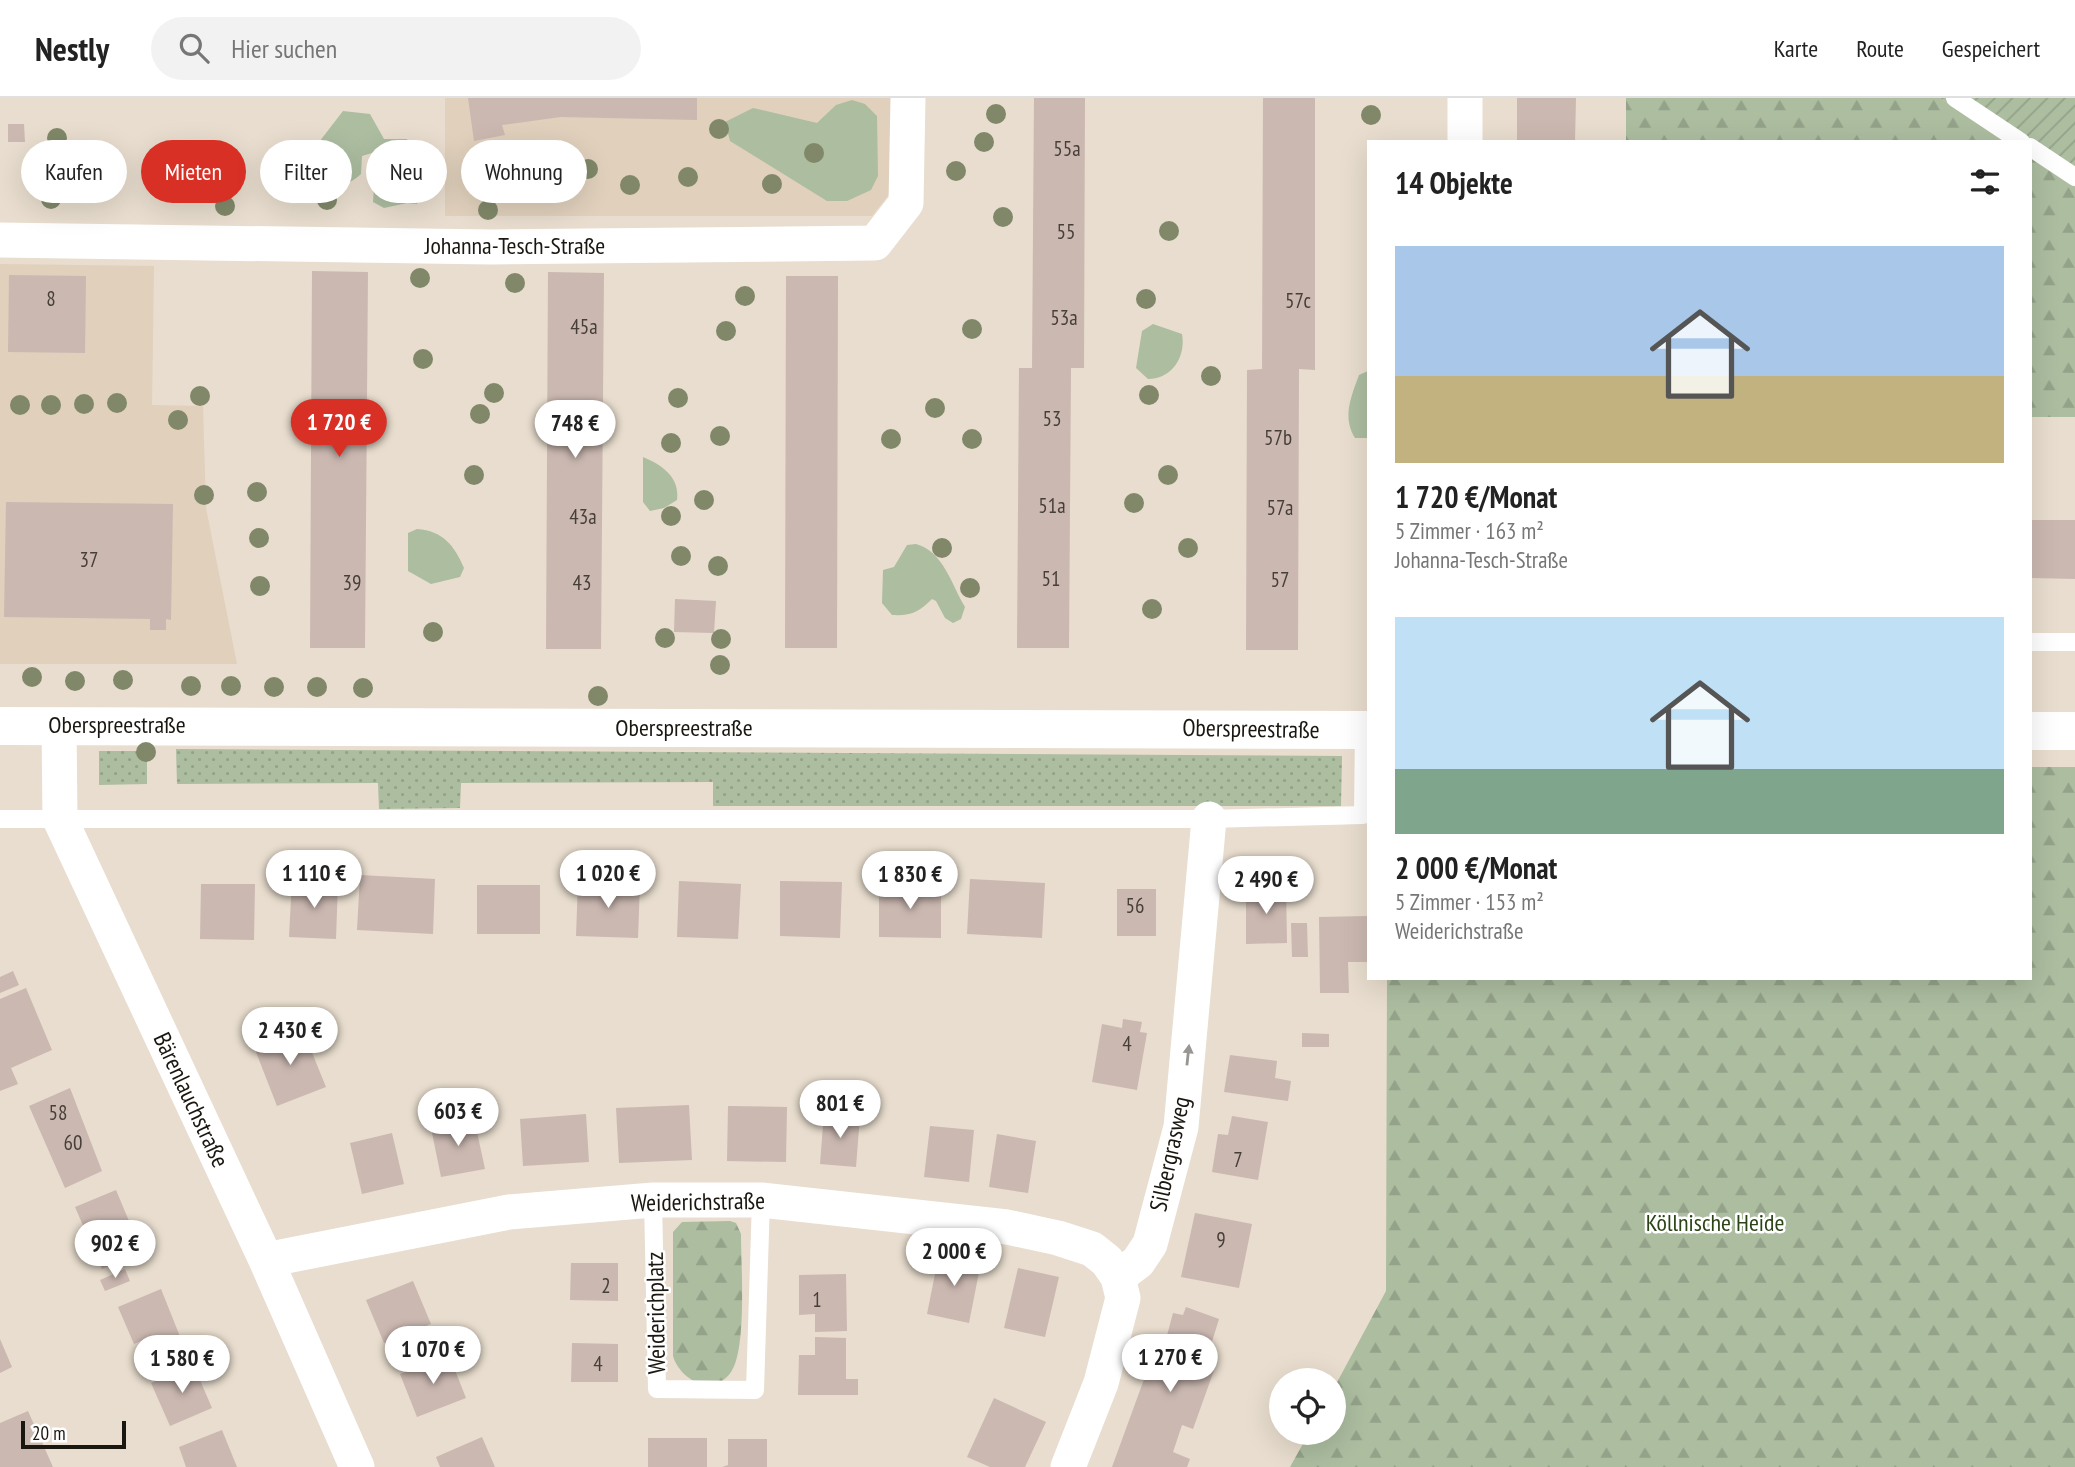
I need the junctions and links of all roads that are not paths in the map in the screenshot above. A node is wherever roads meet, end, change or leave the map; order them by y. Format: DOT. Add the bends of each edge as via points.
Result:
graph roads {
  1 [pos="908,98"];
  2 [pos="1465,98"];
  3 [pos="1955,98"];
  4 [pos="1465,140"];
  5 [pos="2018,140"];
  6 [pos="2032,148"];
  7 [pos="2075,177"];
  8 [pos="0,240"];
  9 [pos="2032,642"];
  10 [pos="2075,642"];
  11 [pos="0,726"];
  12 [pos="59,726"];
  13 [pos="1366,730"];
  14 [pos="2032,731"];
  15 [pos="2075,731"];
  16 [pos="0,819"];
  17 [pos="60,819"];
  18 [pos="1209,819"];
  19 [pos="653,1200"];
  20 [pos="761,1200"];
  21 [pos="266,1260"];
  22 [pos="1118,1277"];
  23 [pos="357,1467"];
  24 [pos="1068,1467"];
  1 -- 8 [label="street, Johanna-Tesch-Straße" via="906,203 875,243 464,247"];
  2 -- 4 [label="street"];
  3 -- 5 [label="lane"];
  6 -- 7 [label="lane"];
  9 -- 10 [label="lane"];
  11 -- 12 [label="main road, Oberspreestraße"];
  12 -- 13 [label="main road, Oberspreestraße"];
  12 -- 17 [label="street, Bärenlauchstraße"];
  13 -- 18 [label="lane" via="1363,815"];
  14 -- 15 [label="main road"];
  16 -- 17 [label="lane"];
  17 -- 18 [label="lane"];
  17 -- 21 [label="street, Bärenlauchstraße"];
  22 -- 18 [label="street, Silbergrasweg, one-way" via="1138,1262 1150,1244 1181,1128"];
  19 -- 20 [label="street, Weiderichstraße"];
  19 -- 20 [label="lane, Weiderichplatz" via="657,1389 755,1390"];
  19 -- 21 [label="street, Weiderichstraße" via="509,1212"];
  20 -- 22 [label="street, Weiderichstraße" via="1033,1232 1092,1249"];
  21 -- 23 [label="street, Bärenlauchstraße"];
  22 -- 24 [label="street" via="1124,1298 1101,1383"];
}
